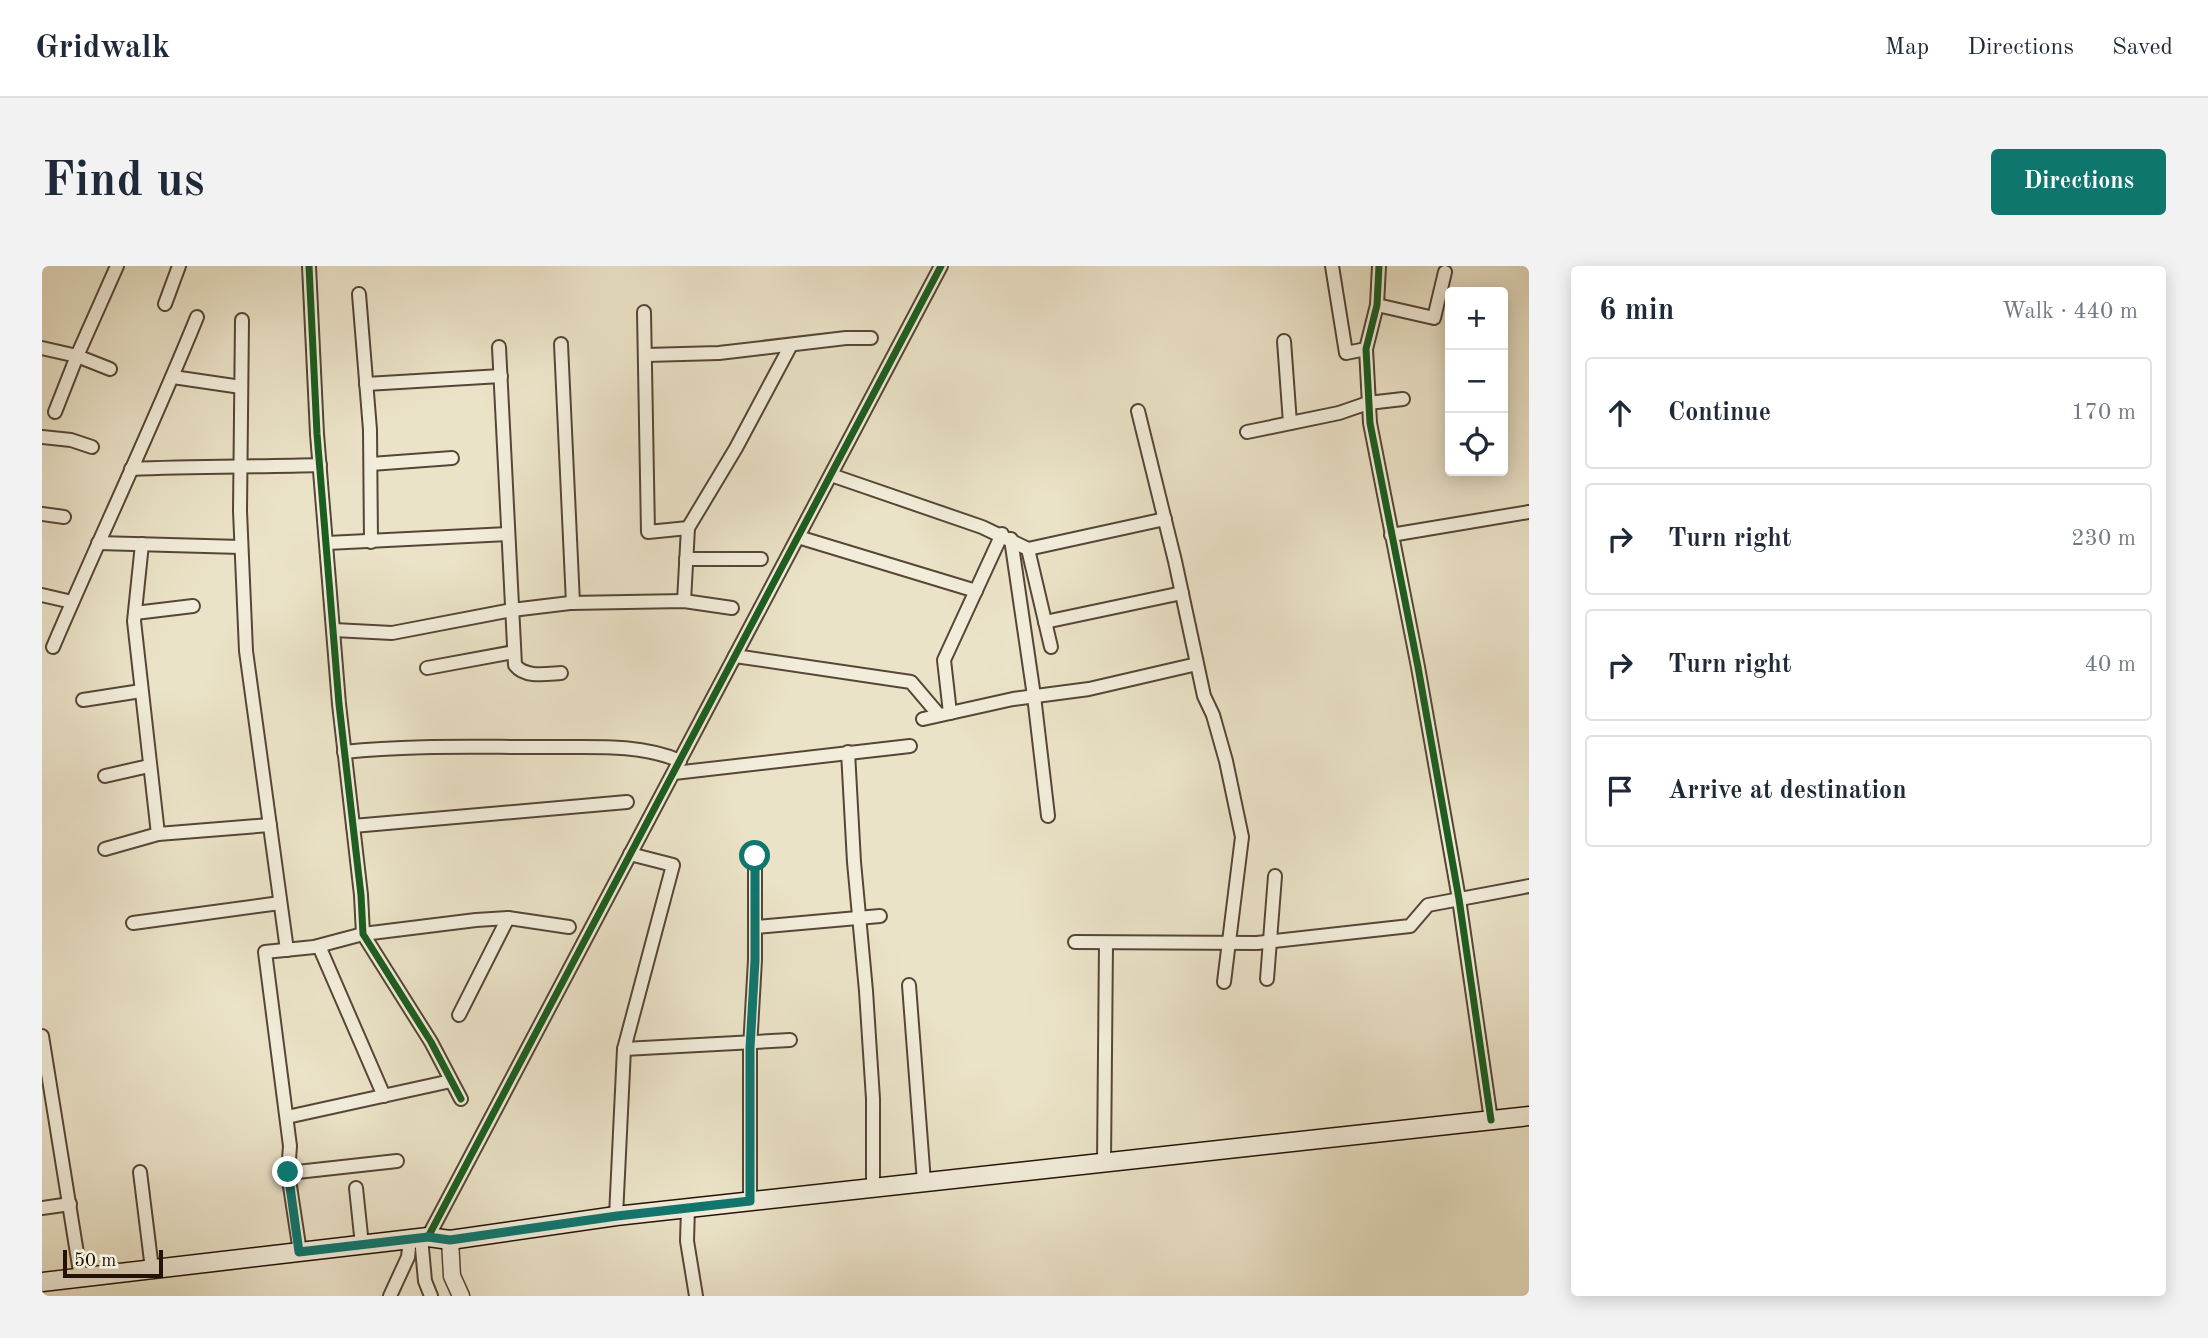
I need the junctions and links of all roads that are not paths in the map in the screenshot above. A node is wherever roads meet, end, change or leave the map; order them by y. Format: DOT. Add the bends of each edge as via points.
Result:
graph roads {
  1 [pos="117,266"];
  2 [pos="179,266"];
  3 [pos="309,266"];
  4 [pos="941,266"];
  5 [pos="1332,266"];
  6 [pos="1379,266"];
  7 [pos="1445,272"];
  8 [pos="359,294"];
  9 [pos="165,304"];
  10 [pos="1377,304"];
  11 [pos="644,312"];
  12 [pos="197,317"];
  13 [pos="242,320"];
  14 [pos="871,338"];
  15 [pos="1284,341"];
  16 [pos="561,344"];
  17 [pos="791,345"];
  18 [pos="499,347"];
  19 [pos="42,348"];
  20 [pos="1366,349"];
  21 [pos="646,355"];
  22 [pos="76,356"];
  23 [pos="110,369"];
  24 [pos="501,376"];
  25 [pos="173,377"];
  26 [pos="366,384"];
  27 [pos="241,387"];
  28 [pos="1403,399"];
  29 [pos="1368,403"];
  30 [pos="1138,411"];
  31 [pos="55,412"];
  32 [pos="1290,423"];
  33 [pos="1247,432"];
  34 [pos="42,437"];
  35 [pos="92,447"];
  36 [pos="452,458"];
  37 [pos="371,464"];
  38 [pos="320,465"];
  39 [pos="240,467"];
  40 [pos="131,469"];
  41 [pos="831,475"];
  42 [pos="1529,512"];
  43 [pos="42,514"];
  44 [pos="64,517"];
  45 [pos="1165,519"];
  46 [pos="688,528"];
  47 [pos="508,534"];
  48 [pos="1391,535"];
  49 [pos="798,537"];
  50 [pos="1006,537"];
  51 [pos="98,542"];
  52 [pos="371,542"];
  53 [pos="142,544"];
  54 [pos="327,544"];
  55 [pos="241,547"];
  56 [pos="1028,549"];
  57 [pos="686,559"];
  58 [pos="761,559"];
  59 [pos="976,591"];
  60 [pos="1182,593"];
  61 [pos="42,595"];
  62 [pos="72,601"];
  63 [pos="684,601"];
  64 [pos="573,603"];
  65 [pos="193,606"];
  66 [pos="732,608"];
  67 [pos="512,610"];
  68 [pos="135,612"];
  69 [pos="1045,622"];
  70 [pos="334,630"];
  71 [pos="53,647"];
  72 [pos="1051,648"];
  73 [pos="514,652"];
  74 [pos="735,656"];
  75 [pos="1198,664"];
  76 [pos="427,668"];
  77 [pos="561,673"];
  78 [pos="141,691"];
  79 [pos="1034,696"];
  80 [pos="83,700"];
  81 [pos="945,714"];
  82 [pos="923,719"];
  83 [pos="909,746"];
  84 [pos="344,751"];
  85 [pos="848,752"];
  86 [pos="149,766"];
  87 [pos="677,767"];
  88 [pos="105,776"];
  89 [pos="627,802"];
  90 [pos="1048,816"];
  91 [pos="270,825"];
  92 [pos="353,826"];
  93 [pos="158,834"];
  94 [pos="105,849"];
  95 [pos="630,854"];
  96 [pos="755,856"];
  97 [pos="1275,876"];
  98 [pos="1529,886"];
  99 [pos="1459,899"];
  100 [pos="281,903"];
  101 [pos="880,916"];
  102 [pos="508,918"];
  103 [pos="859,919"];
  104 [pos="133,923"];
  105 [pos="569,927"];
  106 [pos="755,927"];
  107 [pos="363,934"];
  108 [pos="1075,942"];
  109 [pos="1270,942"];
  110 [pos="1106,943"];
  111 [pos="1229,943"];
  112 [pos="320,946"];
  113 [pos="287,950"];
  114 [pos="1268,979"];
  115 [pos="1224,982"];
  116 [pos="909,985"];
  117 [pos="459,1015"];
  118 [pos="42,1036"];
  119 [pos="790,1040"];
  120 [pos="750,1042"];
  121 [pos="624,1049"];
  122 [pos="451,1081"];
  123 [pos="384,1096"];
  124 [pos="461,1099"];
  125 [pos="287,1116"];
  126 [pos="1529,1116"];
  127 [pos="1490,1120"];
  128 [pos="397,1161"];
  129 [pos="1104,1163"];
  130 [pos="140,1172"];
  131 [pos="288,1172"];
  132 [pos="924,1182"];
  133 [pos="356,1188"];
  134 [pos="873,1188"];
  135 [pos="750,1201"];
  136 [pos="70,1205"];
  137 [pos="42,1208"];
  138 [pos="688,1208"];
  139 [pos="617,1216"];
  140 [pos="420,1237"];
  141 [pos="450,1240"];
  142 [pos="362,1244"];
  143 [pos="299,1252"];
  144 [pos="152,1269"];
  145 [pos="81,1278"];
  146 [pos="42,1282"];
  147 [pos="390,1296"];
  148 [pos="432,1296"];
  149 [pos="461,1296"];
  150 [pos="696,1296"];
  1 -- 22 [label="street"];
  2 -- 9 [label="street"];
  3 -- 38 [label="street"];
  4 -- 41 [label="street"];
  5 -- 20 [label="street" via="1346,353"];
  6 -- 10 [label="street"];
  7 -- 10 [label="street" via="1434,318"];
  8 -- 26 [label="street"];
  10 -- 20 [label="street"];
  11 -- 21 [label="street"];
  12 -- 25 [label="street"];
  13 -- 27 [label="street"];
  14 -- 17 [label="street"];
  15 -- 32 [label="street"];
  16 -- 64 [label="street"];
  17 -- 21 [label="street"];
  17 -- 46 [label="street"];
  18 -- 24 [label="street"];
  19 -- 22 [label="street"];
  20 -- 29 [label="street"];
  21 -- 46 [label="street" via="648,532"];
  22 -- 23 [label="street"];
  22 -- 31 [label="street"];
  24 -- 26 [label="street"];
  24 -- 47 [label="street"];
  25 -- 27 [label="street"];
  25 -- 40 [label="street"];
  26 -- 37 [label="street"];
  27 -- 39 [label="street"];
  28 -- 29 [label="street"];
  29 -- 32 [label="street"];
  29 -- 48 [label="street"];
  30 -- 45 [label="street"];
  32 -- 33 [label="street"];
  34 -- 35 [label="street"];
  36 -- 37 [label="street"];
  37 -- 52 [label="street"];
  38 -- 39 [label="street"];
  38 -- 54 [label="street"];
  39 -- 40 [label="street"];
  39 -- 55 [label="street"];
  40 -- 51 [label="street"];
  41 -- 49 [label="street"];
  41 -- 50 [label="street"];
  42 -- 48 [label="street"];
  43 -- 44 [label="street"];
  45 -- 56 [label="street"];
  45 -- 60 [label="street"];
  46 -- 57 [label="street"];
  47 -- 52 [label="street"];
  47 -- 67 [label="street"];
  48 -- 99 [label="street"];
  49 -- 59 [label="street"];
  49 -- 74 [label="street"];
  50 -- 56 [label="street"];
  50 -- 59 [label="street"];
  50 -- 79 [label="street"];
  51 -- 53 [label="street"];
  51 -- 62 [label="street"];
  52 -- 54 [label="street"];
  53 -- 55 [label="street"];
  53 -- 68 [label="street"];
  54 -- 70 [label="street"];
  55 -- 91 [label="street" via="246,651"];
  56 -- 69 [label="street"];
  57 -- 58 [label="street"];
  57 -- 63 [label="street"];
  59 -- 81 [label="street" via="944,660"];
  60 -- 69 [label="street"];
  60 -- 75 [label="street"];
  61 -- 62 [label="street"];
  62 -- 71 [label="street"];
  63 -- 64 [label="street"];
  63 -- 66 [label="street"];
  64 -- 67 [label="street"];
  65 -- 68 [label="street"];
  67 -- 70 [label="street" via="392,632"];
  67 -- 73 [label="street"];
  68 -- 78 [label="street"];
  69 -- 72 [label="street"];
  70 -- 84 [label="street"];
  73 -- 76 [label="street"];
  73 -- 77 [label="street" via="519,670"];
  74 -- 81 [label="street" via="911,681"];
  74 -- 87 [label="street"];
  75 -- 79 [label="street" via="1089,689"];
  75 -- 111 [label="street" via="1242,837"];
  78 -- 80 [label="street"];
  78 -- 86 [label="street"];
  79 -- 81 [label="street"];
  79 -- 90 [label="street"];
  81 -- 82 [label="street"];
  83 -- 85 [label="street"];
  84 -- 87 [label="street" via="399,746 562,747 657,752"];
  84 -- 92 [label="street"];
  85 -- 87 [label="street"];
  85 -- 103 [label="street"];
  86 -- 88 [label="street"];
  86 -- 93 [label="street"];
  87 -- 95 [label="street"];
  89 -- 92 [label="street"];
  91 -- 93 [label="street"];
  91 -- 100 [label="street"];
  92 -- 107 [label="street"];
  93 -- 94 [label="street"];
  95 -- 121 [label="street" via="673,865"];
  95 -- 140 [label="street"];
  96 -- 106 [label="street"];
  97 -- 109 [label="street"];
  98 -- 99 [label="street"];
  99 -- 109 [label="street" via="1428,905 1410,926"];
  99 -- 127 [label="street"];
  100 -- 104 [label="street"];
  100 -- 113 [label="street"];
  101 -- 103 [label="street"];
  102 -- 105 [label="street"];
  102 -- 107 [label="street"];
  102 -- 117 [label="street"];
  103 -- 106 [label="street"];
  103 -- 134 [label="street" via="873,1099"];
  106 -- 120 [label="street"];
  107 -- 112 [label="street"];
  107 -- 122 [label="street"];
  108 -- 110 [label="street"];
  109 -- 111 [label="street"];
  109 -- 114 [label="street"];
  110 -- 111 [label="street"];
  110 -- 129 [label="street"];
  111 -- 115 [label="street"];
  112 -- 113 [label="street"];
  112 -- 123 [label="street"];
  113 -- 125 [label="street" via="265,952"];
  116 -- 132 [label="street"];
  118 -- 136 [label="street"];
  119 -- 120 [label="street"];
  120 -- 121 [label="street"];
  120 -- 135 [label="street"];
  121 -- 139 [label="street"];
  122 -- 123 [label="street"];
  122 -- 124 [label="street"];
  123 -- 125 [label="street"];
  125 -- 131 [label="street"];
  126 -- 127 [label="main road"];
  127 -- 129 [label="main road"];
  128 -- 131 [label="street"];
  129 -- 132 [label="main road"];
  130 -- 144 [label="street"];
  131 -- 143 [label="street"];
  132 -- 134 [label="main road"];
  133 -- 142 [label="street"];
  134 -- 135 [label="main road"];
  135 -- 138 [label="main road"];
  136 -- 137 [label="street"];
  136 -- 145 [label="street"];
  138 -- 139 [label="main road"];
  138 -- 150 [label="street" via="687,1241"];
  139 -- 141 [label="main road"];
  140 -- 141 [label="main road"];
  140 -- 142 [label="main road"];
  140 -- 147 [label="street"];
  140 -- 148 [label="street" via="425,1281"];
  141 -- 149 [label="street" via="452,1276"];
  142 -- 143 [label="main road"];
  143 -- 144 [label="main road"];
  144 -- 145 [label="main road"];
  145 -- 146 [label="main road"];
}
